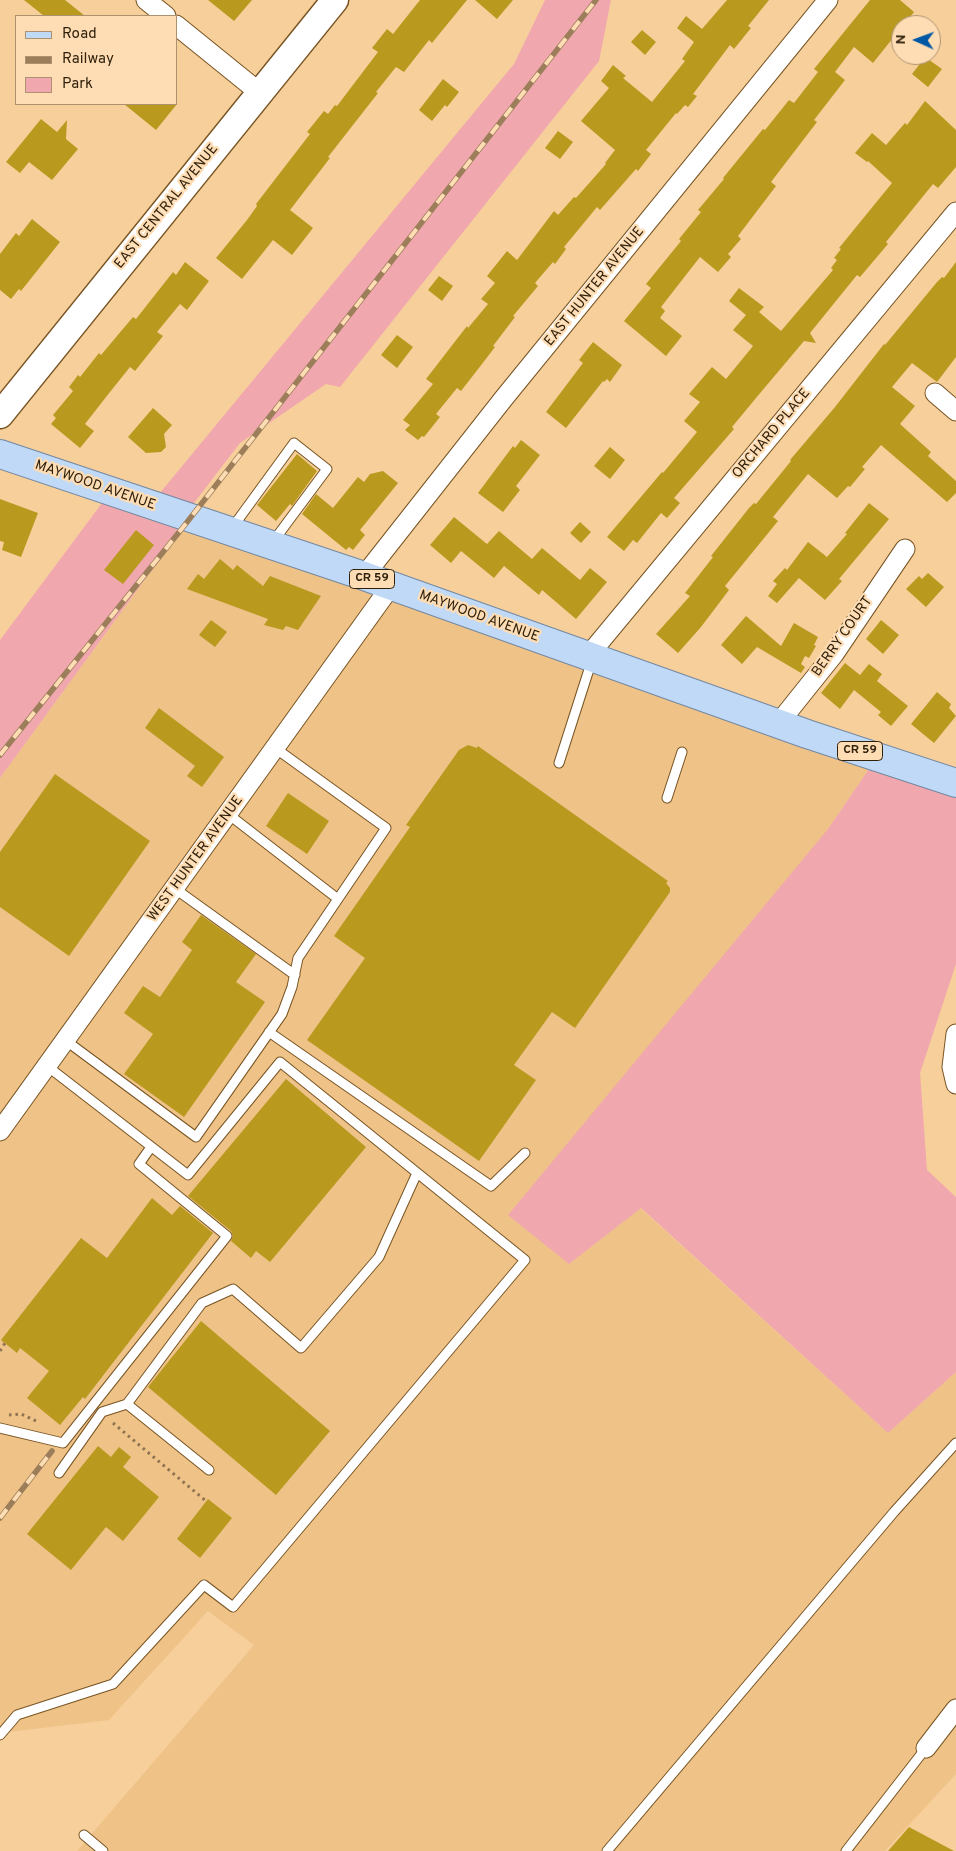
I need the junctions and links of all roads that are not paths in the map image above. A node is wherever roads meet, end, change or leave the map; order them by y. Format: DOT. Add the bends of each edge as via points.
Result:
graph roads {
  1 [pos="146,0"];
  2 [pos="335,0"];
  3 [pos="828,0"];
  4 [pos="165,15"];
  5 [pos="178,27"];
  6 [pos="260,92"];
  7 [pos="956,212"];
  8 [pos="935,393"];
  9 [pos="956,411"];
  10 [pos="0,416"];
  11 [pos="0,454"];
  12 [pos="229,531"];
  13 [pos="270,545"];
  14 [pos="905,549"];
  15 [pos="364,576"];
  16 [pos="391,586"];
  17 [pos="590,657"];
  18 [pos="778,724"];
  19 [pos="275,748"];
  20 [pos="682,752"];
  21 [pos="559,762"];
  22 [pos="956,783"];
  23 [pos="667,798"];
  24 [pos="228,814"];
  25 [pos="174,888"];
  26 [pos="338,899"];
  27 [pos="294,976"];
  28 [pos="269,1032"];
  29 [pos="956,1034"];
  30 [pos="65,1040"];
  31 [pos="47,1066"];
  32 [pos="956,1084"];
  33 [pos="0,1131"];
  34 [pos="151,1147"];
  35 [pos="524,1153"];
  36 [pos="417,1173"];
  37 [pos="127,1404"];
  38 [pos="0,1428"];
  39 [pos="956,1443"];
  40 [pos="209,1470"];
  41 [pos="59,1473"];
  42 [pos="956,1709"];
  43 [pos="0,1735"];
  44 [pos="926,1748"];
  45 [pos="84,1835"];
  46 [pos="103,1851"];
  47 [pos="607,1851"];
  48 [pos="846,1851"];
  1 -- 4 [label="street"];
  2 -- 6 [label="street, EAST CENTRAL AVENUE"];
  3 -- 15 [label="street, EAST HUNTER AVENUE" via="504,398"];
  5 -- 6 [label="street"];
  6 -- 10 [label="street, EAST CENTRAL AVENUE"];
  7 -- 17 [label="street, ORCHARD PLACE"];
  8 -- 9 [label="street"];
  11 -- 12 [label="main road, MAYWOOD AVENUE / CR 59"];
  12 -- 13 [label="main road, MAYWOOD AVENUE / CR 59"];
  12 -- 13 [label="lane" via="294,443 327,469"];
  13 -- 15 [label="main road, MAYWOOD AVENUE / CR 59"];
  14 -- 18 [label="street, BERRY COURT" via="834,654"];
  15 -- 16 [label="main road, MAYWOOD AVENUE / CR 59"];
  16 -- 17 [label="main road, MAYWOOD AVENUE / CR 59"];
  16 -- 19 [label="street, WEST HUNTER AVENUE"];
  17 -- 18 [label="main road, MAYWOOD AVENUE / CR 59"];
  17 -- 21 [label="lane"];
  18 -- 22 [label="main road, MAYWOOD AVENUE / CR 59"];
  19 -- 24 [label="street, WEST HUNTER AVENUE"];
  19 -- 26 [label="lane" via="386,828"];
  20 -- 23 [label="lane"];
  24 -- 25 [label="street, WEST HUNTER AVENUE"];
  24 -- 26 [label="lane"];
  25 -- 27 [label="lane"];
  25 -- 30 [label="street, WEST HUNTER AVENUE"];
  26 -- 27 [label="lane" via="298,958"];
  27 -- 28 [label="lane" via="282,1014"];
  28 -- 30 [label="lane" via="196,1137"];
  28 -- 35 [label="lane" via="491,1186"];
  29 -- 32 [label="street" via="952,1067"];
  30 -- 31 [label="street, WEST HUNTER AVENUE"];
  31 -- 33 [label="street, WEST HUNTER AVENUE"];
  31 -- 34 [label="lane"];
  34 -- 36 [label="lane" via="188,1175 280,1062"];
  34 -- 38 [label="lane" via="139,1164 227,1236 62,1443"];
  36 -- 37 [label="lane" via="379,1258 301,1348 232,1290 202,1303"];
  36 -- 43 [label="lane" via="525,1260 233,1607 204,1585 113,1684 17,1715"];
  37 -- 40 [label="lane"];
  37 -- 41 [label="lane" via="102,1412"];
  39 -- 47 [label="lane"];
  42 -- 44 [label="street"];
  44 -- 48 [label="lane"];
  45 -- 46 [label="lane"];
}
